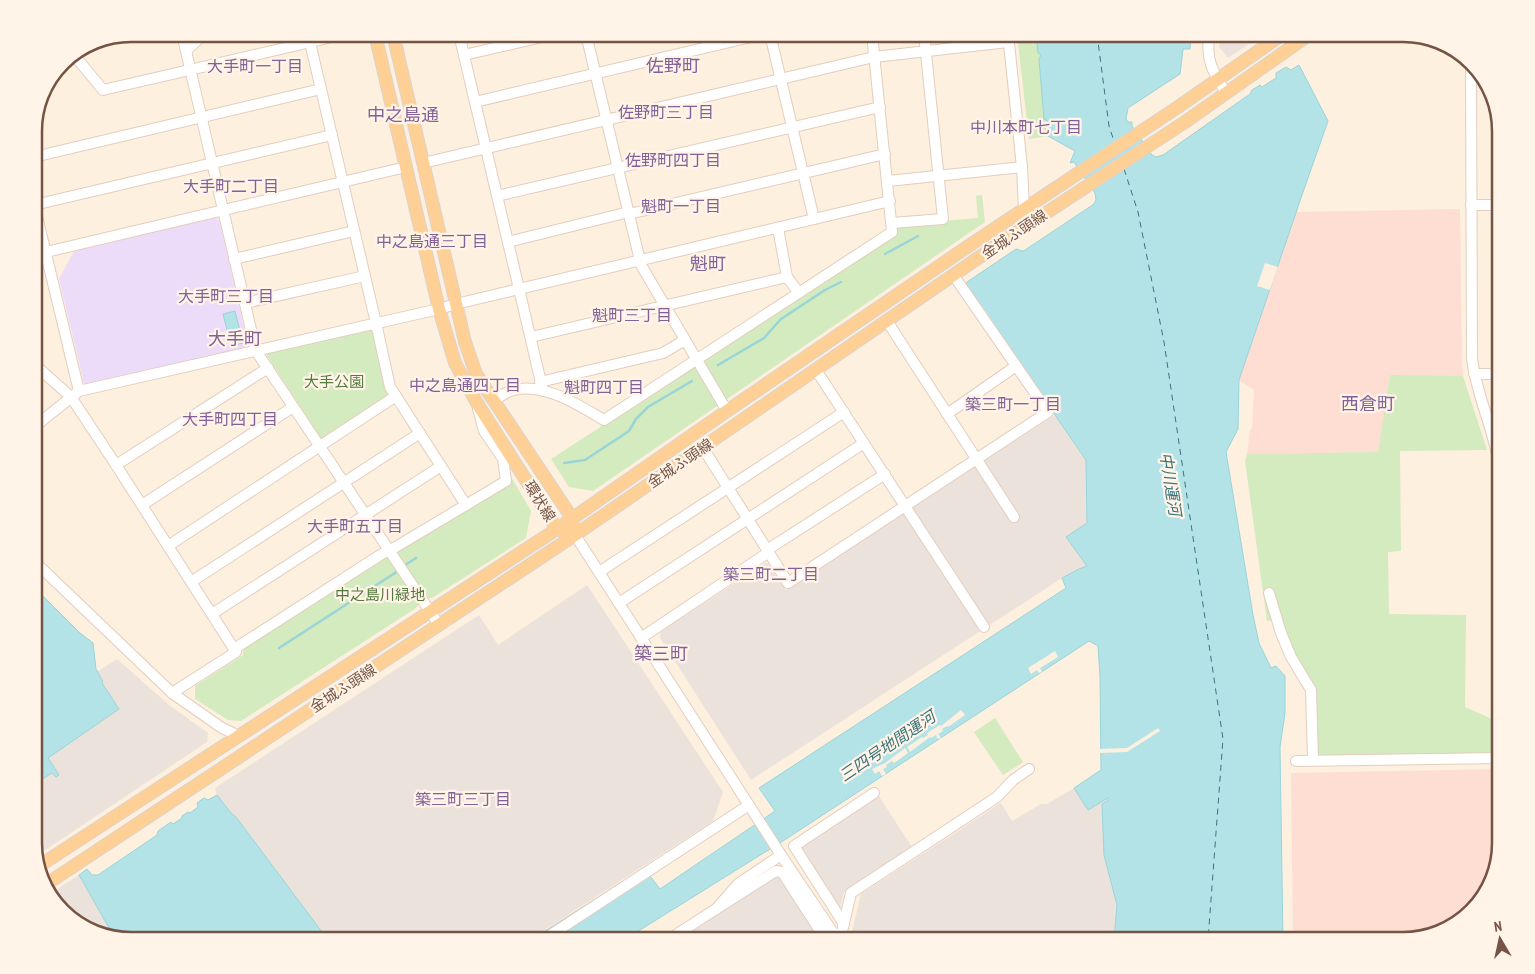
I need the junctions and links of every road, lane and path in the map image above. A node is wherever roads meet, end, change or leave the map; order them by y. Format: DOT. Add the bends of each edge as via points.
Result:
graph roads {
  1 [pos="184,42"];
  2 [pos="196,42"];
  3 [pos="294,42"];
  4 [pos="310,42"];
  5 [pos="377,42"];
  6 [pos="395,42"];
  7 [pos="461,42"];
  8 [pos="520,42"];
  9 [pos="588,42"];
  10 [pos="729,42"];
  11 [pos="772,42"];
  12 [pos="873,42"];
  13 [pos="924,42"];
  14 [pos="982,42"];
  15 [pos="1008,42"];
  16 [pos="1208,42"];
  17 [pos="1273,42"];
  18 [pos="1299,42"];
  19 [pos="186,51"];
  20 [pos="925,51"];
  21 [pos="464,55"];
  22 [pos="874,57"];
  23 [pos="78,60"];
  24 [pos="190,69"];
  25 [pos="596,73"];
  26 [pos="1471,74"];
  27 [pos="780,79"];
  28 [pos="1218,80"];
  29 [pos="321,90"];
  30 [pos="1226,93"];
  31 [pos="475,102"];
  32 [pos="880,107"];
  33 [pos="202,118"];
  34 [pos="607,120"];
  35 [pos="792,128"];
  36 [pos="332,135"];
  37 [pos="486,148"];
  38 [pos="885,154"];
  39 [pos="43,156"];
  40 [pos="212,163"];
  41 [pos="423,163"];
  42 [pos="406,167"];
  43 [pos="1022,167"];
  44 [pos="618,168"];
  45 [pos="803,173"];
  46 [pos="939,176"];
  47 [pos="888,181"];
  48 [pos="343,182"];
  49 [pos="497,196"];
  50 [pos="890,201"];
  51 [pos="43,202"];
  52 [pos="1492,204"];
  53 [pos="1471,205"];
  54 [pos="1024,209"];
  55 [pos="223,210"];
  56 [pos="629,213"];
  57 [pos="814,219"];
  58 [pos="892,223"];
  59 [pos="1029,224"];
  60 [pos="778,228"];
  61 [pos="354,231"];
  62 [pos="43,240"];
  63 [pos="508,242"];
  64 [pos="46,252"];
  65 [pos="43,254"];
  66 [pos="234,259"];
  67 [pos="640,260"];
  68 [pos="365,276"];
  69 [pos="954,276"];
  70 [pos="787,277"];
  71 [pos="520,289"];
  72 [pos="799,293"];
  73 [pos="245,303"];
  74 [pos="456,304"];
  75 [pos="665,305"];
  76 [pos="440,309"];
  77 [pos="887,321"];
  78 [pos="376,323"];
  79 [pos="530,337"];
  80 [pos="685,340"];
  81 [pos="256,351"];
  82 [pos="697,360"];
  83 [pos="1016,366"];
  84 [pos="268,368"];
  85 [pos="816,370"];
  86 [pos="43,371"];
  87 [pos="1474,374"];
  88 [pos="1492,374"];
  89 [pos="542,386"];
  90 [pos="75,394"];
  91 [pos="396,396"];
  92 [pos="494,400"];
  93 [pos="477,403"];
  94 [pos="293,407"];
  95 [pos="727,411"];
  96 [pos="844,412"];
  97 [pos="947,414"];
  98 [pos="43,420"];
  99 [pos="1492,431"];
  100 [pos="420,433"];
  101 [pos="864,442"];
  102 [pos="320,447"];
  103 [pos="703,448"];
  104 [pos="976,459"];
  105 [pos="116,465"];
  106 [pos="441,466"];
  107 [pos="885,474"];
  108 [pos="343,482"];
  109 [pos="728,488"];
  110 [pos="142,505"];
  111 [pos="466,505"];
  112 [pos="906,506"];
  113 [pos="365,514"];
  114 [pos="1014,517"];
  115 [pos="572,518"];
  116 [pos="749,519"];
  117 [pos="558,529"];
  118 [pos="575,535"];
  119 [pos="168,546"];
  120 [pos="768,551"];
  121 [pos="391,553"];
  122 [pos="43,570"];
  123 [pos="599,572"];
  124 [pos="191,582"];
  125 [pos="1269,592"];
  126 [pos="618,603"];
  127 [pos="429,612"];
  128 [pos="212,614"];
  129 [pos="439,625"];
  130 [pos="984,627"];
  131 [pos="641,638"];
  132 [pos="234,649"];
  133 [pos="172,693"];
  134 [pos="239,736"];
  135 [pos="1492,758"];
  136 [pos="1314,760"];
  137 [pos="1296,761"];
  138 [pos="1029,769"];
  139 [pos="874,793"];
  140 [pos="749,805"];
  141 [pos="781,855"];
  142 [pos="45,862"];
  143 [pos="51,881"];
  144 [pos="716,908"];
  145 [pos="844,924"];
  146 [pos="556,932"];
  147 [pos="680,932"];
  148 [pos="821,932"];
  149 [pos="834,932"];
  150 [pos="842,932"];
  1 -- 19 [label="street"];
  2 -- 19 [label="street"];
  3 -- 24 [label="street"];
  4 -- 29 [label="street"];
  5 -- 42 [label="main road, 環状線"];
  6 -- 41 [label="main road, 環状線"];
  7 -- 21 [label="street"];
  8 -- 21 [label="street"];
  9 -- 25 [label="street"];
  10 -- 25 [label="street"];
  11 -- 27 [label="street"];
  12 -- 22 [label="street"];
  13 -- 20 [label="street"];
  14 -- 20 [label="street"];
  15 -- 43 [label="street"];
  16 -- 28 [label="street" via="1211,67"];
  17 -- 28 [label="main road, 金城ふ頭線"];
  18 -- 30 [label="main road, 金城ふ頭線"];
  19 -- 24 [label="street"];
  20 -- 22 [label="street"];
  20 -- 46 [label="street"];
  21 -- 31 [label="street"];
  22 -- 27 [label="street"];
  22 -- 32 [label="street"];
  23 -- 24 [label="street" via="103,90"];
  24 -- 33 [label="street"];
  25 -- 31 [label="street"];
  25 -- 34 [label="street"];
  26 -- 53 [label="street"];
  27 -- 34 [label="street"];
  27 -- 35 [label="street"];
  28 -- 30 [label="street"];
  28 -- 54 [label="main road, 金城ふ頭線"];
  29 -- 33 [label="street"];
  29 -- 36 [label="street"];
  30 -- 59 [label="main road, 金城ふ頭線"];
  31 -- 37 [label="street"];
  32 -- 35 [label="street"];
  32 -- 38 [label="street"];
  33 -- 39 [label="street"];
  33 -- 40 [label="street"];
  34 -- 37 [label="street"];
  34 -- 44 [label="street"];
  35 -- 44 [label="street"];
  35 -- 45 [label="street"];
  36 -- 40 [label="street"];
  36 -- 48 [label="street"];
  37 -- 41 [label="street"];
  37 -- 49 [label="street"];
  38 -- 45 [label="street"];
  38 -- 47 [label="street"];
  40 -- 51 [label="street"];
  40 -- 55 [label="street"];
  41 -- 74 [label="main road, 環状線"];
  42 -- 48 [label="street"];
  42 -- 76 [label="main road, 環状線"];
  43 -- 46 [label="street"];
  43 -- 54 [label="street"];
  44 -- 49 [label="street"];
  44 -- 56 [label="street"];
  45 -- 56 [label="street"];
  45 -- 57 [label="street"];
  46 -- 47 [label="street"];
  46 -- 58 [label="street" via="943,219"];
  47 -- 50 [label="street"];
  48 -- 55 [label="street"];
  48 -- 61 [label="street"];
  49 -- 63 [label="street"];
  50 -- 57 [label="street"];
  50 -- 58 [label="street"];
  52 -- 53 [label="street"];
  53 -- 87 [label="street"];
  54 -- 59 [label="street"];
  54 -- 95 [label="main road, 金城ふ頭線"];
  55 -- 64 [label="street"];
  55 -- 66 [label="street"];
  56 -- 63 [label="street"];
  56 -- 67 [label="street"];
  57 -- 60 [label="street"];
  58 -- 72 [label="street" via="892,232"];
  59 -- 69 [label="main road, 金城ふ頭線"];
  60 -- 67 [label="street"];
  60 -- 70 [label="street"];
  61 -- 66 [label="street"];
  61 -- 68 [label="street"];
  62 -- 64 [label="street"];
  63 -- 71 [label="street"];
  64 -- 65 [label="street"];
  64 -- 90 [label="street"];
  66 -- 73 [label="street"];
  67 -- 71 [label="street"];
  67 -- 75 [label="street"];
  68 -- 73 [label="street"];
  68 -- 78 [label="street"];
  69 -- 77 [label="main road, 金城ふ頭線"];
  69 -- 83 [label="street"];
  70 -- 72 [label="street"];
  70 -- 75 [label="street"];
  71 -- 74 [label="street"];
  71 -- 79 [label="street"];
  72 -- 82 [label="street"];
  73 -- 81 [label="street"];
  74 -- 76 [label="street"];
  74 -- 92 [label="main road, 環状線" via="476,374"];
  75 -- 79 [label="street"];
  75 -- 80 [label="street"];
  76 -- 78 [label="street"];
  76 -- 93 [label="main road, 環状線" via="454,363"];
  77 -- 85 [label="main road, 金城ふ頭線"];
  77 -- 97 [label="street"];
  78 -- 81 [label="street"];
  78 -- 91 [label="street" via="390,387"];
  79 -- 89 [label="street"];
  80 -- 82 [label="street"];
  80 -- 89 [label="street" via="663,353"];
  81 -- 84 [label="street"];
  81 -- 90 [label="street"];
  82 -- 89 [label="street" via="604,420"];
  82 -- 95 [label="street"];
  83 -- 97 [label="street"];
  83 -- 104 [label="street" via="1048,412"];
  84 -- 94 [label="street"];
  84 -- 105 [label="street"];
  85 -- 96 [label="street"];
  85 -- 103 [label="main road, 金城ふ頭線"];
  86 -- 90 [label="street"];
  87 -- 88 [label="street"];
  87 -- 99 [label="street"];
  89 -- 92 [label="street" via="513,390"];
  90 -- 98 [label="street"];
  90 -- 105 [label="street"];
  91 -- 100 [label="street"];
  91 -- 102 [label="street"];
  92 -- 115 [label="main road, 環状線"];
  93 -- 111 [label="street" via="484,431 503,459 506,481"];
  93 -- 117 [label="main road, 環状線"];
  94 -- 102 [label="street"];
  94 -- 110 [label="street"];
  95 -- 115 [label="main road, 金城ふ頭線"];
  96 -- 101 [label="street"];
  96 -- 109 [label="street"];
  97 -- 104 [label="street"];
  100 -- 106 [label="street"];
  100 -- 108 [label="street"];
  101 -- 107 [label="street"];
  101 -- 116 [label="street"];
  102 -- 108 [label="street"];
  102 -- 119 [label="street"];
  103 -- 109 [label="street"];
  103 -- 118 [label="main road, 金城ふ頭線"];
  104 -- 112 [label="street"];
  104 -- 114 [label="street"];
  105 -- 110 [label="street"];
  106 -- 111 [label="street"];
  106 -- 113 [label="street"];
  107 -- 112 [label="street"];
  107 -- 120 [label="street"];
  108 -- 113 [label="street"];
  108 -- 124 [label="street"];
  109 -- 116 [label="street"];
  109 -- 123 [label="street"];
  110 -- 119 [label="street"];
  111 -- 121 [label="street"];
  112 -- 120 [label="street" via="788,583"];
  112 -- 130 [label="street"];
  113 -- 121 [label="street"];
  113 -- 128 [label="street"];
  115 -- 117 [label="main road, 金城ふ頭線"];
  115 -- 118 [label="main road, 環状線"];
  116 -- 120 [label="street"];
  116 -- 126 [label="street"];
  117 -- 118 [label="main road, 環状線"];
  117 -- 127 [label="main road, 金城ふ頭線"];
  118 -- 123 [label="street"];
  118 -- 129 [label="main road, 金城ふ頭線"];
  119 -- 124 [label="street"];
  120 -- 131 [label="street"];
  121 -- 127 [label="street"];
  121 -- 132 [label="street"];
  122 -- 133 [label="street"];
  123 -- 126 [label="street"];
  124 -- 128 [label="street"];
  125 -- 136 [label="street" via="1291,657 1311,690"];
  126 -- 131 [label="street"];
  127 -- 129 [label="street"];
  127 -- 134 [label="main road, 金城ふ頭線"];
  128 -- 132 [label="street"];
  129 -- 143 [label="main road, 金城ふ頭線"];
  131 -- 140 [label="street"];
  132 -- 133 [label="street" via="236,652"];
  133 -- 134 [label="street"];
  134 -- 142 [label="main road, 金城ふ頭線"];
  135 -- 136 [label="street"];
  136 -- 137 [label="street"];
  138 -- 145 [label="street" via="997,797 851,892"];
  139 -- 145 [label="street" via="794,846"];
  140 -- 141 [label="street"];
  140 -- 146 [label="street"];
  141 -- 144 [label="street" via="738,884"];
  141 -- 149 [label="street"];
  144 -- 147 [label="street"];
  144 -- 148 [label="street" via="776,871 782,872"];
  145 -- 150 [label="street"];
}
